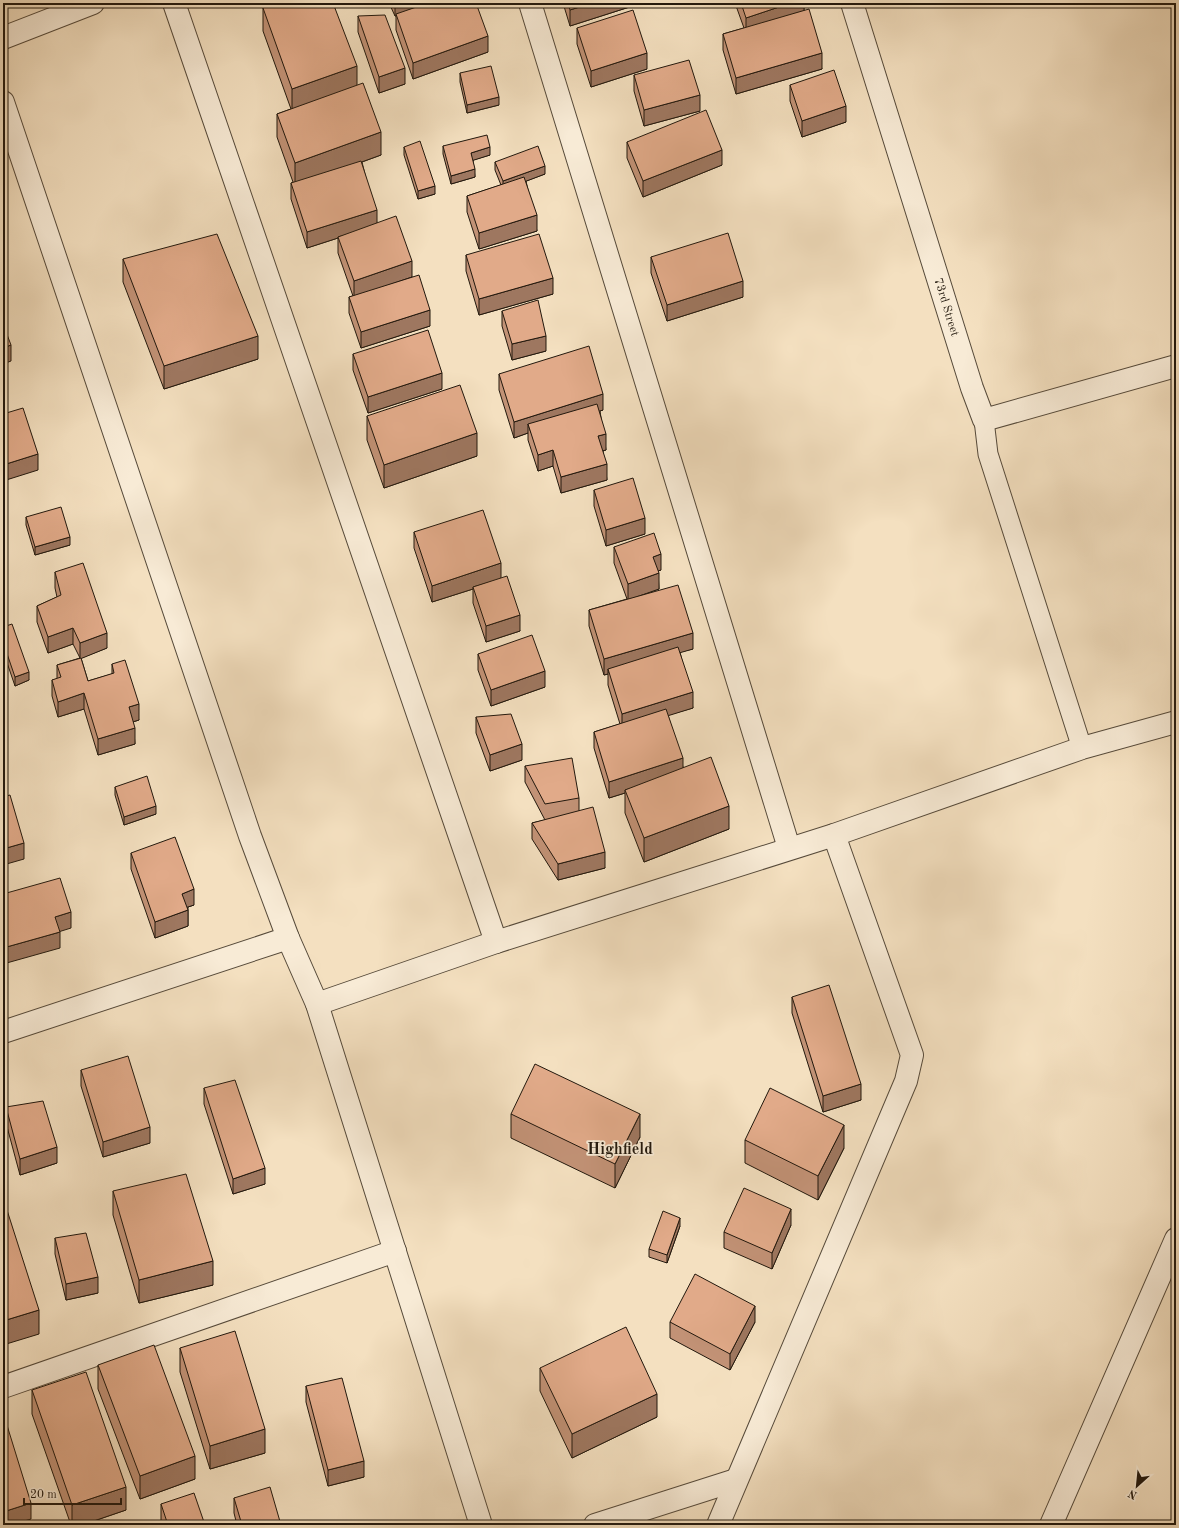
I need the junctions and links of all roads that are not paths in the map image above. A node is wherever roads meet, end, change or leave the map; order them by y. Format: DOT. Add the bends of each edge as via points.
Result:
graph roads {
  1 [pos="93,3"];
  2 [pos="174,3"];
  3 [pos="530,3"];
  4 [pos="852,3"];
  5 [pos="3,38"];
  6 [pos="3,102"];
  7 [pos="1176,366"];
  8 [pos="984,420"];
  9 [pos="1176,722"];
  10 [pos="1082,748"];
  11 [pos="834,835"];
  12 [pos="789,848"];
  13 [pos="288,938"];
  14 [pos="496,942"];
  15 [pos="317,1004"];
  16 [pos="3,1032"];
  17 [pos="1176,1239"];
  18 [pos="395,1251"];
  19 [pos="3,1387"];
  20 [pos="736,1480"];
  21 [pos="481,1525"];
  22 [pos="595,1525"];
  23 [pos="718,1525"];
  24 [pos="1052,1525"];
  1 -- 5 [label="street"];
  2 -- 14 [label="street"];
  3 -- 12 [label="street"];
  4 -- 8 [label="street, 73rd Street"];
  6 -- 13 [label="street" via="247,828"];
  7 -- 8 [label="street"];
  8 -- 10 [label="lane" via="988,454"];
  9 -- 10 [label="street"];
  10 -- 11 [label="street"];
  11 -- 12 [label="street"];
  11 -- 20 [label="street" via="912,1055 906,1081"];
  12 -- 14 [label="street"];
  13 -- 15 [label="street"];
  13 -- 16 [label="street"];
  14 -- 15 [label="street"];
  15 -- 18 [label="street"];
  17 -- 24 [label="street"];
  18 -- 19 [label="street"];
  18 -- 21 [label="street"];
  20 -- 22 [label="street"];
  20 -- 23 [label="street"];
}
